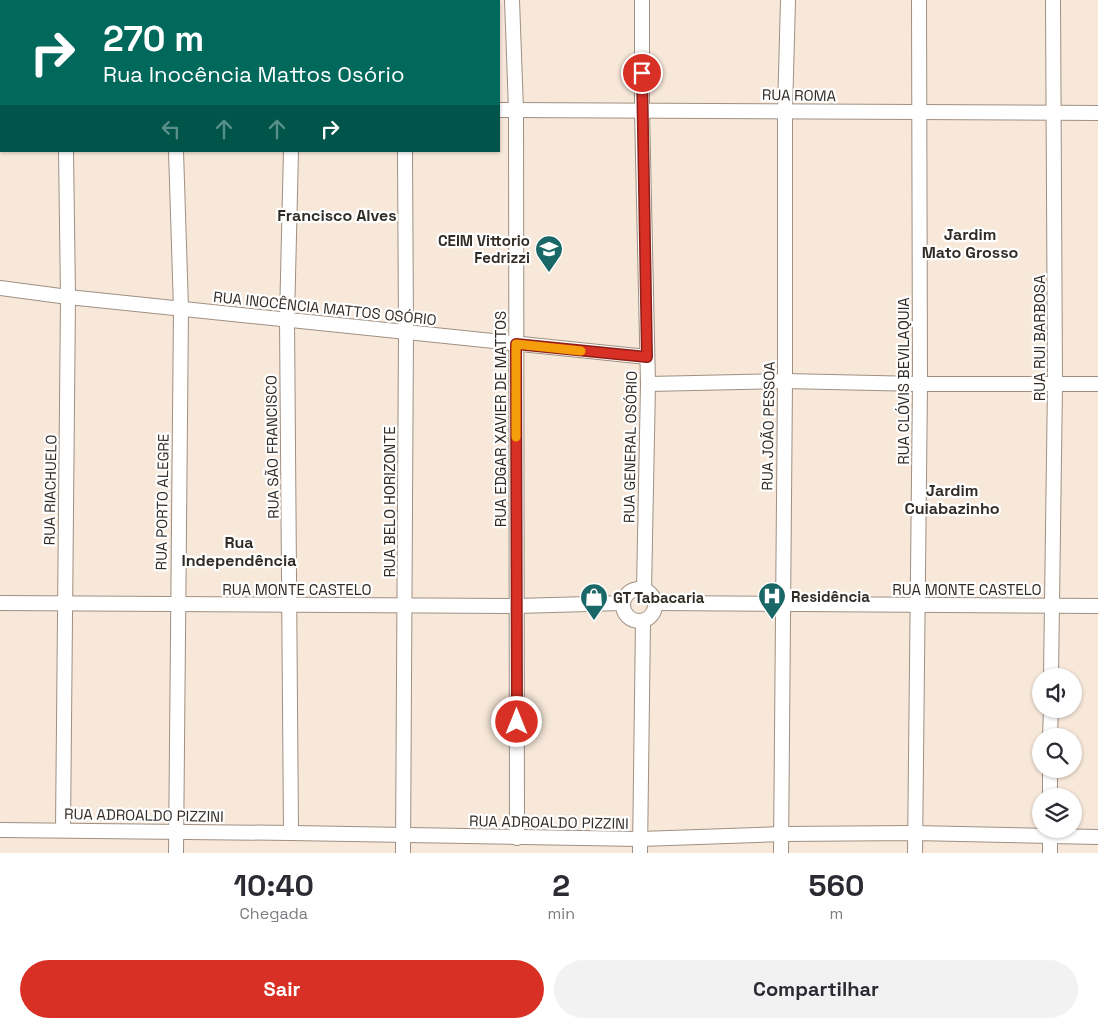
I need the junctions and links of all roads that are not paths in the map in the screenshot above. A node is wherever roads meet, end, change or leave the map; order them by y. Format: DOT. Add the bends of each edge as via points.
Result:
graph roads {
  1 [pos="512,0"];
  2 [pos="642,0"];
  3 [pos="788,0"];
  4 [pos="919,0"];
  5 [pos="1053,0"];
  6 [pos="500,110"];
  7 [pos="516,110"];
  8 [pos="642,110"];
  9 [pos="785,111"];
  10 [pos="919,112"];
  11 [pos="1054,113"];
  12 [pos="1098,113"];
  13 [pos="66,152"];
  14 [pos="176,152"];
  15 [pos="291,152"];
  16 [pos="405,152"];
  17 [pos="0,288"];
  18 [pos="68,298"];
  19 [pos="181,309"];
  20 [pos="287,319"];
  21 [pos="406,332"];
  22 [pos="516,344"];
  23 [pos="647,357"];
  24 [pos="786,381"];
  25 [pos="648,384"];
  26 [pos="920,384"];
  27 [pos="1055,384"];
  28 [pos="1098,384"];
  29 [pos="644,590"];
  30 [pos="623,603"];
  31 [pos="0,604"];
  32 [pos="64,604"];
  33 [pos="177,604"];
  34 [pos="656,604"];
  35 [pos="782,604"];
  36 [pos="404,605"];
  37 [pos="917,605"];
  38 [pos="1052,605"];
  39 [pos="290,606"];
  40 [pos="517,606"];
  41 [pos="1098,606"];
  42 [pos="643,621"];
  43 [pos="1051,668"];
  44 [pos="0,830"];
  45 [pos="63,830"];
  46 [pos="176,832"];
  47 [pos="1032,832"];
  48 [pos="291,833"];
  49 [pos="782,834"];
  50 [pos="915,834"];
  51 [pos="1082,835"];
  52 [pos="403,836"];
  53 [pos="1098,837"];
  54 [pos="517,838"];
  55 [pos="1050,838"];
  56 [pos="640,846"];
  57 [pos="176,853"];
  58 [pos="403,853"];
  59 [pos="781,853"];
  60 [pos="915,853"];
  61 [pos="1050,853"];
  1 -- 7 [label="street, RUA EDGAR XAVIER DE MATTOS"];
  2 -- 8 [label="street, RUA GENERAL OSÓRIO"];
  3 -- 9 [label="street, RUA JOÃO PESSOA"];
  4 -- 10 [label="street, RUA CLÓVIS BEVILAQUIA"];
  5 -- 11 [label="street, RUA RUI BARBOSA"];
  6 -- 7 [label="street, RUA ROMA"];
  7 -- 8 [label="street, RUA ROMA"];
  7 -- 22 [label="street, RUA EDGAR XAVIER DE MATTOS"];
  8 -- 9 [label="street, RUA ROMA"];
  8 -- 23 [label="street, RUA GENERAL OSÓRIO"];
  9 -- 10 [label="street, RUA ROMA"];
  9 -- 24 [label="street, RUA JOÃO PESSOA"];
  10 -- 11 [label="street, RUA ROMA"];
  10 -- 26 [label="street, RUA CLÓVIS BEVILAQUIA"];
  11 -- 12 [label="street, RUA ROMA"];
  11 -- 27 [label="street, RUA RUI BARBOSA"];
  13 -- 18 [label="street, RUA RIACHUELO"];
  14 -- 19 [label="street, RUA PORTO ALEGRE"];
  15 -- 20 [label="street, RUA SÃO FRANCISCO"];
  16 -- 21 [label="street, RUA BELO HORIZONTE"];
  17 -- 18 [label="street, RUA INOCÊNCIA MATTOS OSÓRIO"];
  18 -- 19 [label="street, RUA INOCÊNCIA MATTOS OSÓRIO"];
  18 -- 32 [label="street, RUA RIACHUELO"];
  19 -- 20 [label="street, RUA INOCÊNCIA MATTOS OSÓRIO"];
  19 -- 33 [label="street, RUA PORTO ALEGRE"];
  20 -- 21 [label="street, RUA INOCÊNCIA MATTOS OSÓRIO"];
  20 -- 39 [label="street, RUA SÃO FRANCISCO"];
  21 -- 22 [label="street, RUA INOCÊNCIA MATTOS OSÓRIO"];
  21 -- 36 [label="street, RUA BELO HORIZONTE"];
  22 -- 23 [label="street, RUA INOCÊNCIA MATTOS OSÓRIO"];
  22 -- 40 [label="street, RUA EDGAR XAVIER DE MATTOS"];
  23 -- 25 [label="street, RUA GENERAL OSÓRIO"];
  24 -- 25 [label="street"];
  24 -- 26 [label="street"];
  24 -- 35 [label="street, RUA JOÃO PESSOA"];
  25 -- 29 [label="street, RUA GENERAL OSÓRIO"];
  26 -- 27 [label="street"];
  26 -- 37 [label="street, RUA CLÓVIS BEVILAQUIA"];
  27 -- 28 [label="street"];
  27 -- 38 [label="street, RUA RUI BARBOSA"];
  29 -- 30 [label="street" via="631,591"];
  29 -- 34 [label="street" via="651,594"];
  30 -- 40 [label="street, RUA MONTE CASTELO"];
  30 -- 42 [label="street" via="629,618"];
  31 -- 32 [label="street, RUA MONTE CASTELO"];
  32 -- 33 [label="street, RUA MONTE CASTELO"];
  32 -- 45 [label="street, RUA RIACHUELO"];
  33 -- 39 [label="street, RUA MONTE CASTELO"];
  33 -- 46 [label="street, RUA PORTO ALEGRE"];
  34 -- 35 [label="street, RUA MONTE CASTELO"];
  34 -- 42 [label="street" via="650,618"];
  35 -- 37 [label="street, RUA MONTE CASTELO"];
  35 -- 49 [label="street, RUA JOÃO PESSOA"];
  36 -- 39 [label="street, RUA MONTE CASTELO"];
  36 -- 40 [label="street, RUA MONTE CASTELO"];
  36 -- 52 [label="street, RUA BELO HORIZONTE"];
  37 -- 38 [label="street, RUA MONTE CASTELO"];
  37 -- 50 [label="street, RUA CLÓVIS BEVILAQUIA"];
  38 -- 41 [label="street, RUA MONTE CASTELO"];
  38 -- 43 [label="street, RUA RUI BARBOSA"];
  39 -- 48 [label="street, RUA SÃO FRANCISCO"];
  40 -- 54 [label="street, RUA EDGAR XAVIER DE MATTOS"];
  42 -- 56 [label="street"];
  44 -- 45 [label="street, RUA ADROALDO PIZZINI"];
  45 -- 46 [label="street, RUA ADROALDO PIZZINI"];
  46 -- 48 [label="street, RUA ADROALDO PIZZINI"];
  46 -- 57 [label="street, RUA PORTO ALEGRE"];
  47 -- 50 [label="street, RUA ADROALDO PIZZINI"];
  48 -- 52 [label="street, RUA ADROALDO PIZZINI"];
  49 -- 50 [label="street, RUA ADROALDO PIZZINI"];
  49 -- 56 [label="street, RUA ADROALDO PIZZINI"];
  49 -- 59 [label="street, RUA JOÃO PESSOA"];
  50 -- 60 [label="street, RUA CLÓVIS BEVILAQUIA"];
  51 -- 53 [label="street, RUA ADROALDO PIZZINI"];
  52 -- 54 [label="street, RUA ADROALDO PIZZINI"];
  52 -- 58 [label="street, RUA BELO HORIZONTE"];
  54 -- 56 [label="street, RUA ADROALDO PIZZINI"];
  55 -- 61 [label="street"];
}
